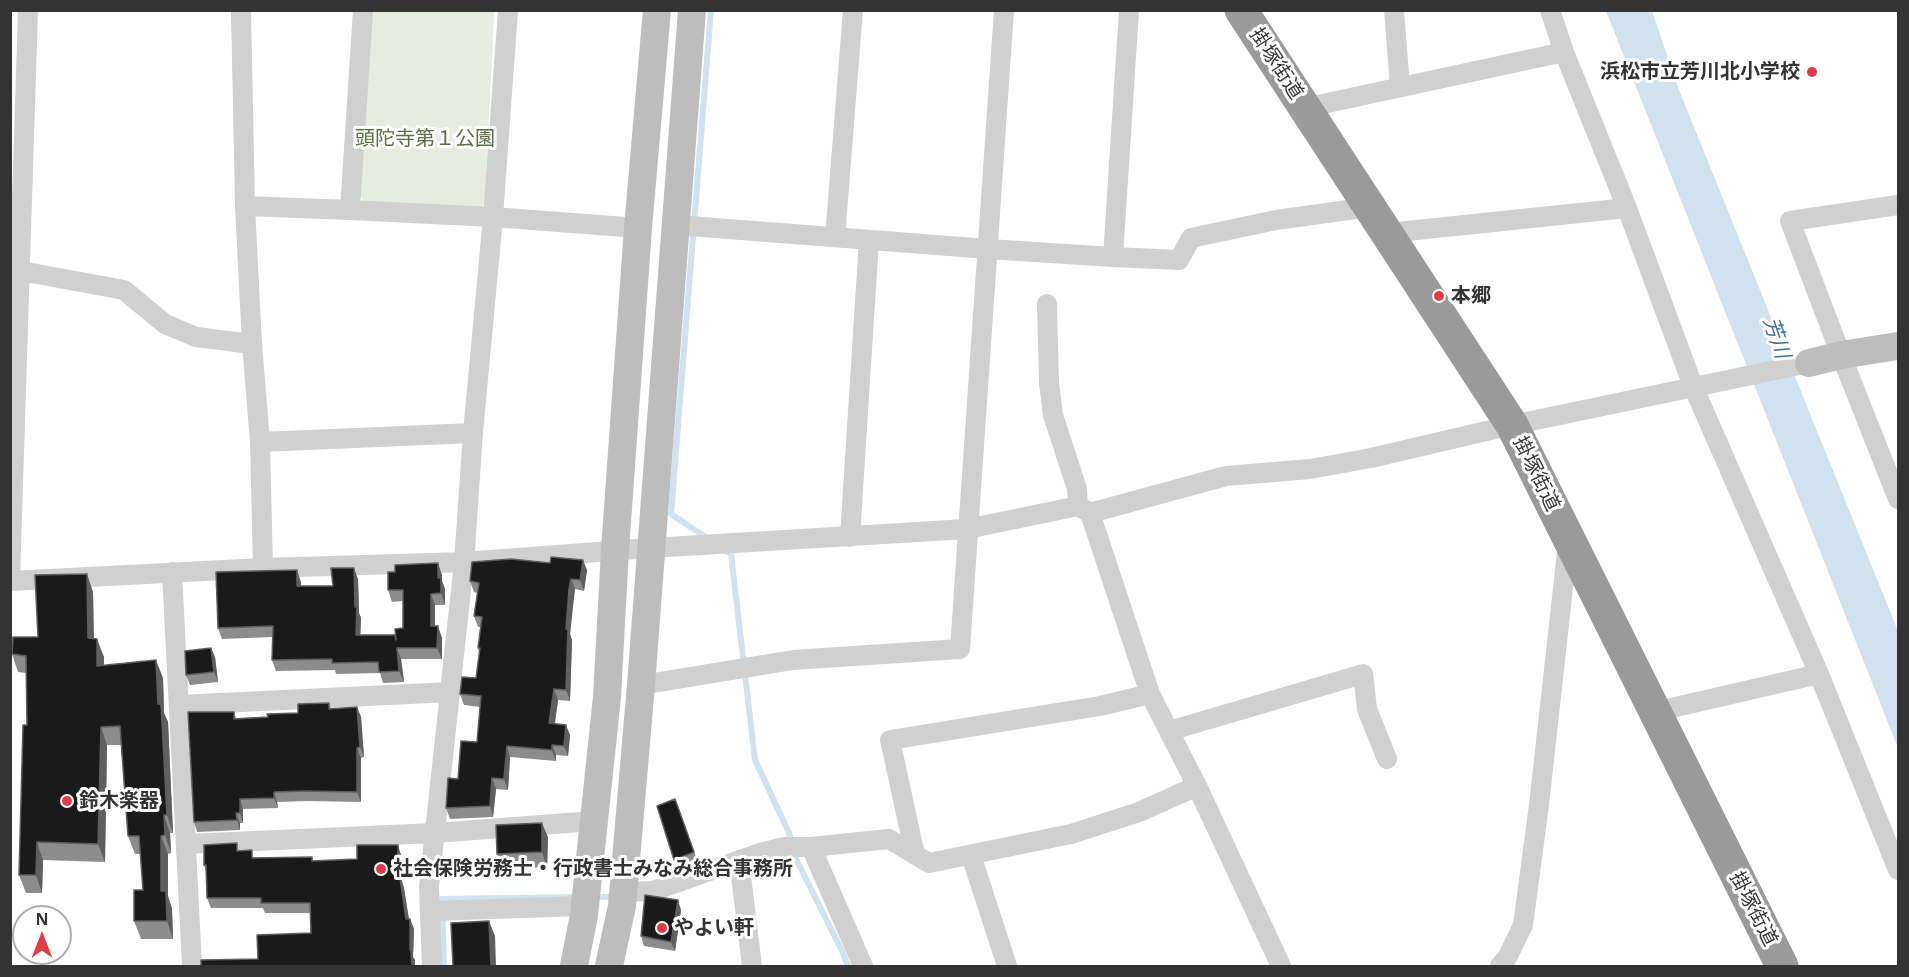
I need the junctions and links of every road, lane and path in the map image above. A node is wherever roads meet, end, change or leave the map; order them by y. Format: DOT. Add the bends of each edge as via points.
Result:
graph roads {
  1 [pos="28,10"];
  2 [pos="241,10"];
  3 [pos="363,10"];
  4 [pos="508,10"];
  5 [pos="657,10"];
  6 [pos="692,10"];
  7 [pos="853,10"];
  8 [pos="1004,10"];
  9 [pos="1129,10"];
  10 [pos="1241,10"];
  11 [pos="1394,10"];
  12 [pos="1550,10"];
  13 [pos="1564,52"];
  14 [pos="1400,87"];
  15 [pos="1304,108"];
  16 [pos="1899,205"];
  17 [pos="245,206"];
  18 [pos="1627,208"];
  19 [pos="350,210"];
  20 [pos="493,218"];
  21 [pos="1379,220"];
  22 [pos="676,225"];
  23 [pos="638,228"];
  24 [pos="835,237"];
  25 [pos="869,240"];
  26 [pos="988,249"];
  27 [pos="1113,257"];
  28 [pos="15,269"];
  29 [pos="1047,304"];
  30 [pos="252,344"];
  31 [pos="1899,346"];
  32 [pos="1841,355"];
  33 [pos="1809,363"];
  34 [pos="1693,386"];
  35 [pos="1512,425"];
  36 [pos="473,433"];
  37 [pos="13,436"];
  38 [pos="260,441"];
  39 [pos="1893,471"];
  40 [pos="1899,499"];
  41 [pos="1084,510"];
  42 [pos="967,529"];
  43 [pos="850,537"];
  44 [pos="1568,540"];
  45 [pos="651,548"];
  46 [pos="615,550"];
  47 [pos="464,562"];
  48 [pos="263,568"];
  49 [pos="172,572"];
  50 [pos="10,580"];
  51 [pos="1819,674"];
  52 [pos="641,685"];
  53 [pos="451,692"];
  54 [pos="1150,694"];
  55 [pos="179,705"];
  56 [pos="1654,712"];
  57 [pos="1169,731"];
  58 [pos="1387,759"];
  59 [pos="1197,786"];
  60 [pos="594,821"];
  61 [pos="435,832"];
  62 [pos="187,844"];
  63 [pos="811,847"];
  64 [pos="915,855"];
  65 [pos="971,855"];
  66 [pos="739,860"];
  67 [pos="1899,870"];
  68 [pos="623,892"];
  69 [pos="586,906"];
  70 [pos="429,911"];
  71 [pos="192,966"];
  72 [pos="432,966"];
  73 [pos="574,966"];
  74 [pos="609,966"];
  75 [pos="752,966"];
  76 [pos="863,966"];
  77 [pos="1008,966"];
  78 [pos="1281,966"];
  79 [pos="1500,966"];
  80 [pos="1782,966"];
  1 -- 28 [label="street"];
  2 -- 17 [label="street"];
  3 -- 19 [label="street"];
  4 -- 20 [label="street"];
  5 -- 23 [label="street"];
  6 -- 22 [label="street"];
  7 -- 24 [label="street"];
  8 -- 26 [label="street"];
  9 -- 27 [label="street"];
  10 -- 15 [label="highway, 掛塚街道"];
  11 -- 14 [label="street"];
  12 -- 13 [label="street"];
  13 -- 14 [label="street"];
  13 -- 18 [label="street"];
  14 -- 15 [label="street"];
  15 -- 21 [label="highway, 掛塚街道"];
  16 -- 32 [label="street" via="1791,221"];
  17 -- 19 [label="street"];
  17 -- 30 [label="street"];
  18 -- 21 [label="street"];
  18 -- 34 [label="street"];
  19 -- 20 [label="street"];
  20 -- 23 [label="street"];
  20 -- 36 [label="street"];
  21 -- 27 [label="street" via="1276,220 1191,238 1179,260"];
  21 -- 35 [label="highway, 掛塚街道"];
  22 -- 24 [label="street"];
  22 -- 45 [label="street"];
  23 -- 46 [label="street"];
  24 -- 25 [label="street"];
  25 -- 26 [label="street"];
  25 -- 43 [label="street"];
  26 -- 27 [label="street"];
  26 -- 42 [label="street"];
  28 -- 30 [label="street" via="124,290 165,324 185,333"];
  28 -- 37 [label="street"];
  29 -- 41 [label="street" via="1053,415"];
  30 -- 38 [label="street"];
  31 -- 32 [label="street"];
  32 -- 33 [label="street"];
  32 -- 39 [label="street"];
  33 -- 34 [label="street"];
  34 -- 35 [label="street"];
  34 -- 51 [label="street"];
  35 -- 41 [label="street" via="1310,469 1226,476"];
  35 -- 44 [label="highway, 掛塚街道"];
  36 -- 38 [label="street"];
  36 -- 47 [label="street"];
  37 -- 50 [label="street"];
  38 -- 48 [label="street"];
  39 -- 40 [label="street"];
  41 -- 42 [label="street"];
  41 -- 54 [label="street"];
  42 -- 43 [label="street"];
  42 -- 52 [label="street" via="960,650 793,660"];
  43 -- 45 [label="street"];
  44 -- 56 [label="highway, 掛塚街道"];
  44 -- 79 [label="street" via="1523,925"];
  45 -- 46 [label="street"];
  45 -- 52 [label="street"];
  46 -- 47 [label="street"];
  46 -- 60 [label="street" via="607,697"];
  47 -- 48 [label="street"];
  47 -- 53 [label="street"];
  48 -- 49 [label="street"];
  49 -- 50 [label="street"];
  49 -- 55 [label="street"];
  51 -- 56 [label="street"];
  51 -- 67 [label="street"];
  52 -- 68 [label="street"];
  53 -- 55 [label="street"];
  53 -- 61 [label="street"];
  54 -- 57 [label="street"];
  54 -- 64 [label="street" via="1100,706 890,740"];
  55 -- 62 [label="street"];
  56 -- 80 [label="highway, 掛塚街道"];
  57 -- 58 [label="street" via="1364,674 1367,709"];
  57 -- 59 [label="street"];
  59 -- 65 [label="street" via="1139,812 1071,834"];
  59 -- 78 [label="street"];
  60 -- 61 [label="street"];
  60 -- 69 [label="street"];
  61 -- 62 [label="street"];
  61 -- 70 [label="street"];
  62 -- 71 [label="street"];
  63 -- 64 [label="street" via="889,839"];
  63 -- 66 [label="street" via="784,847"];
  63 -- 76 [label="street"];
  64 -- 65 [label="street" via="929,863"];
  65 -- 77 [label="street"];
  66 -- 68 [label="street" via="653,891"];
  66 -- 75 [label="street"];
  68 -- 74 [label="street"];
  69 -- 70 [label="street"];
  69 -- 73 [label="street"];
  70 -- 72 [label="street"];
}
